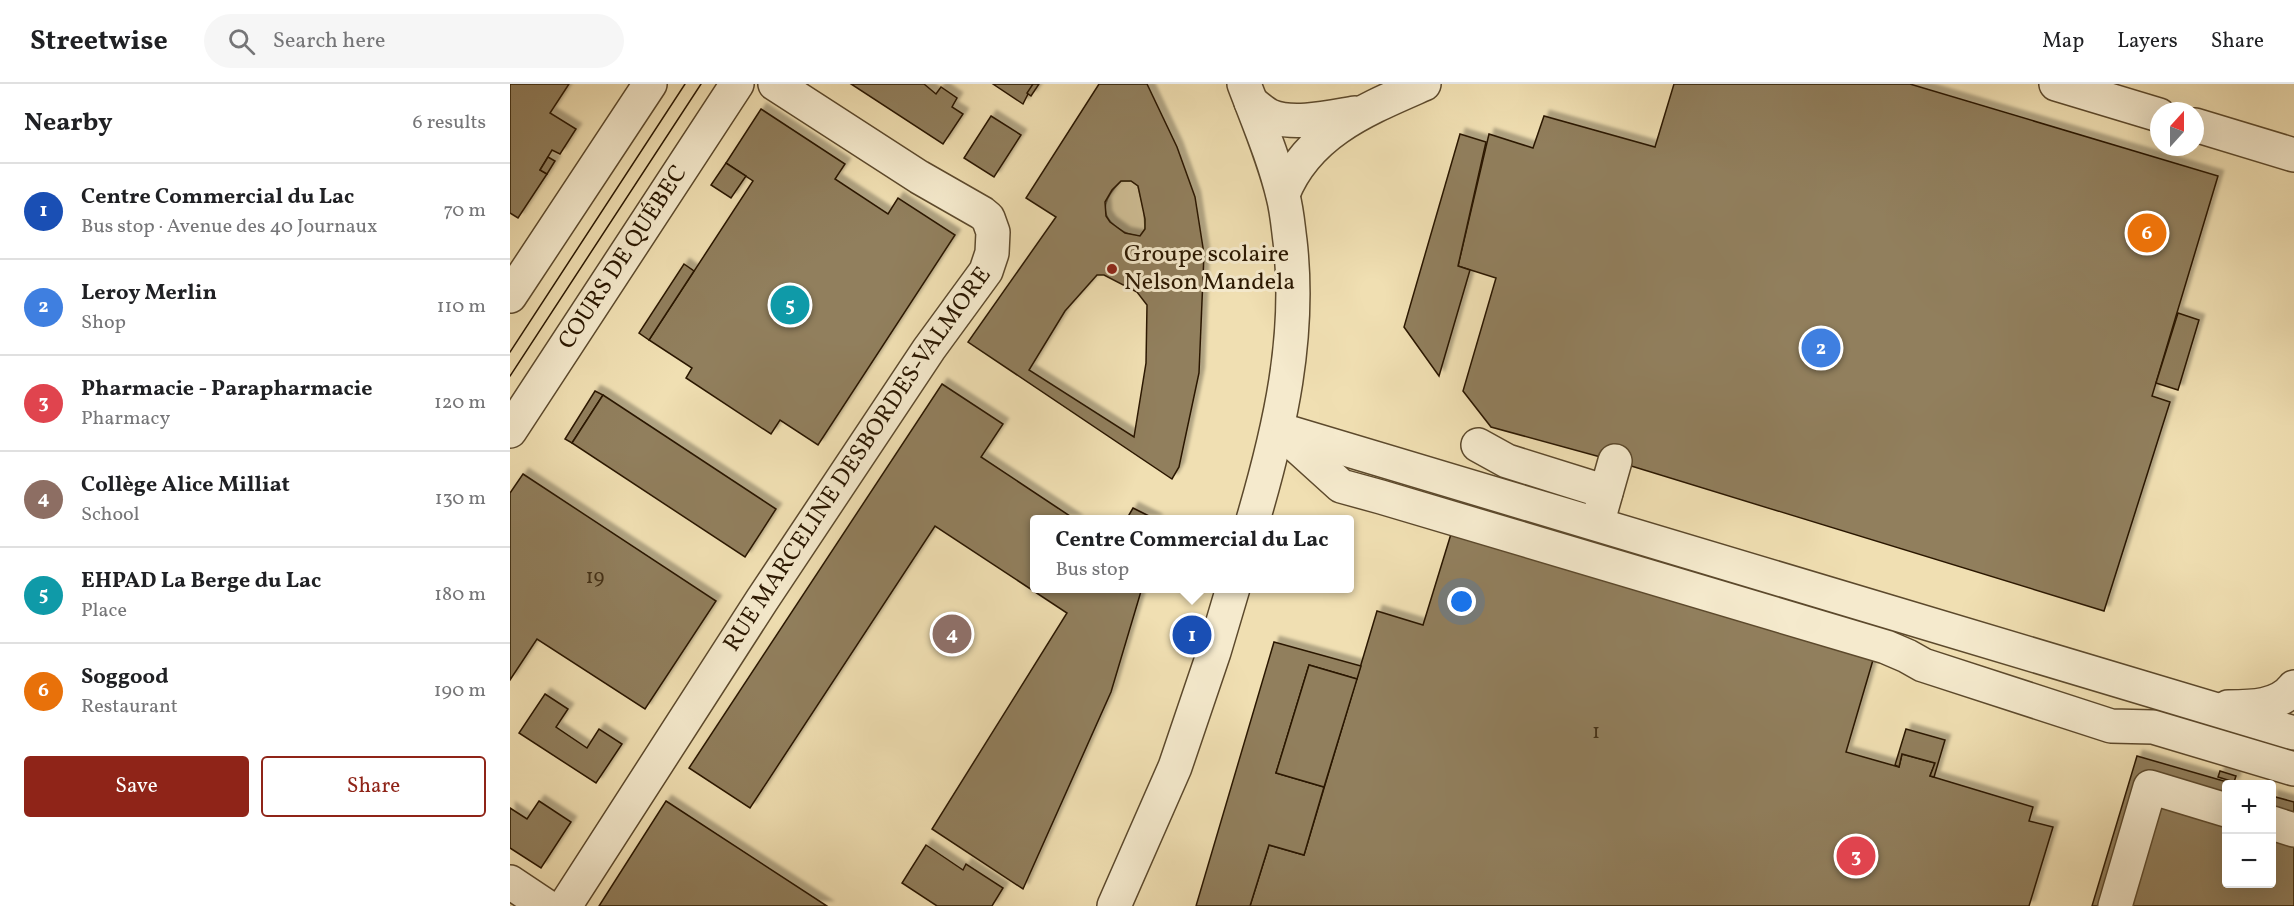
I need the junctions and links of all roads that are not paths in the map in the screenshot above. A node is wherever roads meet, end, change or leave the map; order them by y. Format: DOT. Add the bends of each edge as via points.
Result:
graph roads {
  1 [pos="650,84"];
  2 [pos="737,84"];
  3 [pos="775,84"];
  4 [pos="1424,84"];
  5 [pos="2056,84"];
  6 [pos="1247,93"];
  7 [pos="2129,94"];
  8 [pos="2150,109"];
  9 [pos="1359,113"];
  10 [pos="2204,128"];
  11 [pos="2294,155"];
  12 [pos="1283,194"];
  13 [pos="510,296"];
  14 [pos="1278,429"];
  15 [pos="510,431"];
  16 [pos="1478,445"];
  17 [pos="1254,515"];
  18 [pos="1597,524"];
  19 [pos="1232,593"];
  20 [pos="2294,687"];
  21 [pos="2208,708"];
  22 [pos="2294,733"];
  23 [pos="2294,769"];
  24 [pos="2222,809"];
  25 [pos="2276,825"];
  26 [pos="2294,830"];
  27 [pos="510,882"];
  28 [pos="546,906"];
  29 [pos="565,906"];
  30 [pos="1114,906"];
  31 [pos="2115,906"];
  1 -- 13 [label="street"];
  2 -- 15 [label="street, COURS DE QUÉBEC"];
  3 -- 29 [label="street, RUE MARCELINE DESBORDES-VALMORE" via="982,213 993,232 992,253 980,279 762,600"];
  4 -- 9 [label="street"];
  5 -- 7 [label="street"];
  6 -- 9 [label="street" via="1269,116 1279,118 1310,120"];
  6 -- 12 [label="street"];
  7 -- 8 [label="street"];
  9 -- 12 [label="street" via="1316,145 1290,176"];
  10 -- 11 [label="street"];
  12 -- 14 [label="street" via="1293,265 1293,318 1288,378"];
  14 -- 17 [label="street"];
  14 -- 18 [label="street"];
  14 -- 23 [label="street" via="1341,486 1886,647 1923,665 2110,726 2153,727"];
  16 -- 18 [label="street" via="1507,461 1610,476"];
  18 -- 21 [label="street"];
  19 -- 30 [label="street" via="1175,767"];
  20 -- 21 [label="street" via="2274,702"];
  21 -- 22 [label="street"];
  24 -- 31 [label="street" via="2150,787"];
  25 -- 26 [label="street"];
  27 -- 28 [label="street"];
}
